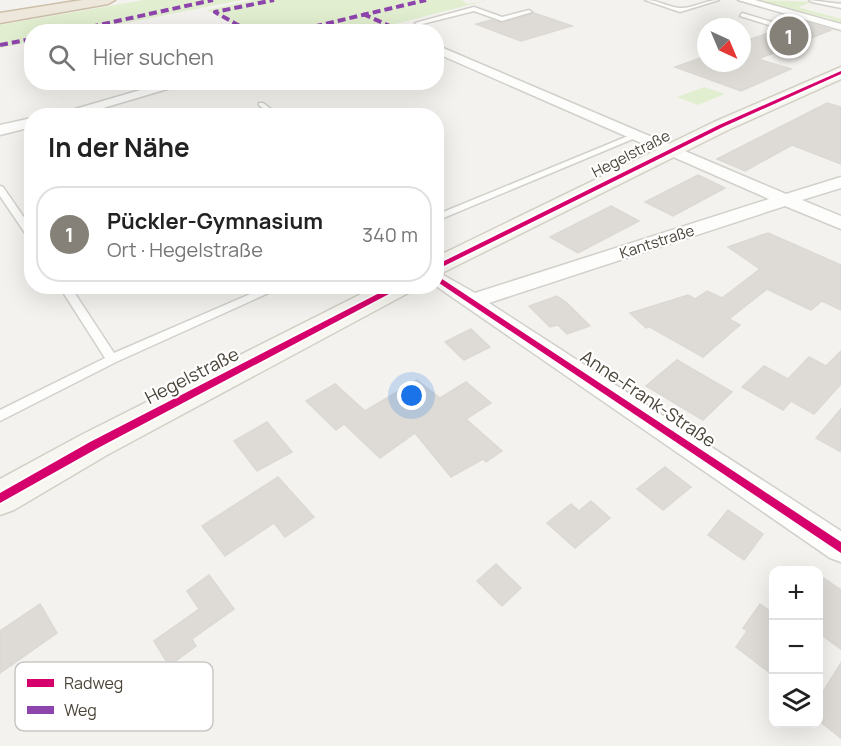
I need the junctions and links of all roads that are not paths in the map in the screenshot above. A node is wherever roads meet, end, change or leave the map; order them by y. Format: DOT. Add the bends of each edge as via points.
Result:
graph roads {
  1 [pos="71,0"];
  2 [pos="108,0"];
  3 [pos="648,0"];
  4 [pos="716,0"];
  5 [pos="743,0"];
  6 [pos="812,0"];
  7 [pos="841,6"];
  8 [pos="0,12"];
  9 [pos="529,12"];
  10 [pos="742,15"];
  11 [pos="797,15"];
  12 [pos="0,18"];
  13 [pos="418,23"];
  14 [pos="841,27"];
  15 [pos="444,52"];
  16 [pos="841,72"];
  17 [pos="119,90"];
  18 [pos="154,90"];
  19 [pos="124,98"];
  20 [pos="261,104"];
  21 [pos="87,108"];
  22 [pos="266,108"];
  23 [pos="24,124"];
  24 [pos="0,130"];
  25 [pos="636,136"];
  26 [pos="670,152"];
  27 [pos="841,182"];
  28 [pos="0,189"];
  29 [pos="786,200"];
  30 [pos="444,215"];
  31 [pos="841,223"];
  32 [pos="24,225"];
  33 [pos="444,264"];
  34 [pos="444,282"];
  35 [pos="69,294"];
  36 [pos="261,294"];
  37 [pos="385,294"];
  38 [pos="472,301"];
  39 [pos="112,359"];
  40 [pos="0,416"];
  41 [pos="0,498"];
  42 [pos="841,548"];
  1 -- 8 [label="highway"];
  2 -- 12 [label="highway"];
  3 -- 4 [label="lane" via="680,10"];
  5 -- 11 [label="street"];
  6 -- 7 [label="lane"];
  9 -- 13 [label="lane" via="502,19 474,9"];
  10 -- 11 [label="lane" via="772,24"];
  11 -- 14 [label="street"];
  15 -- 25 [label="street, Hegelstraße"];
  16 -- 26 [label="street, Hegelstraße"];
  17 -- 19 [label="lane"];
  18 -- 19 [label="street"];
  19 -- 21 [label="street"];
  20 -- 22 [label="lane"];
  23 -- 24 [label="street"];
  25 -- 26 [label="street, Hegelstraße"];
  25 -- 30 [label="lane"];
  26 -- 29 [label="street, Hegelstraße"];
  26 -- 33 [label="street, Hegelstraße"];
  27 -- 29 [label="street, Kantstraße"];
  28 -- 32 [label="lane"];
  29 -- 31 [label="street, Hegelstraße"];
  29 -- 38 [label="street, Kantstraße"];
  34 -- 38 [label="street, Anne-Frank-Straße"];
  35 -- 39 [label="lane"];
  36 -- 39 [label="lane"];
  37 -- 41 [label="street, Hegelstraße"];
  38 -- 42 [label="street, Anne-Frank-Straße"];
  39 -- 40 [label="lane"];
}
